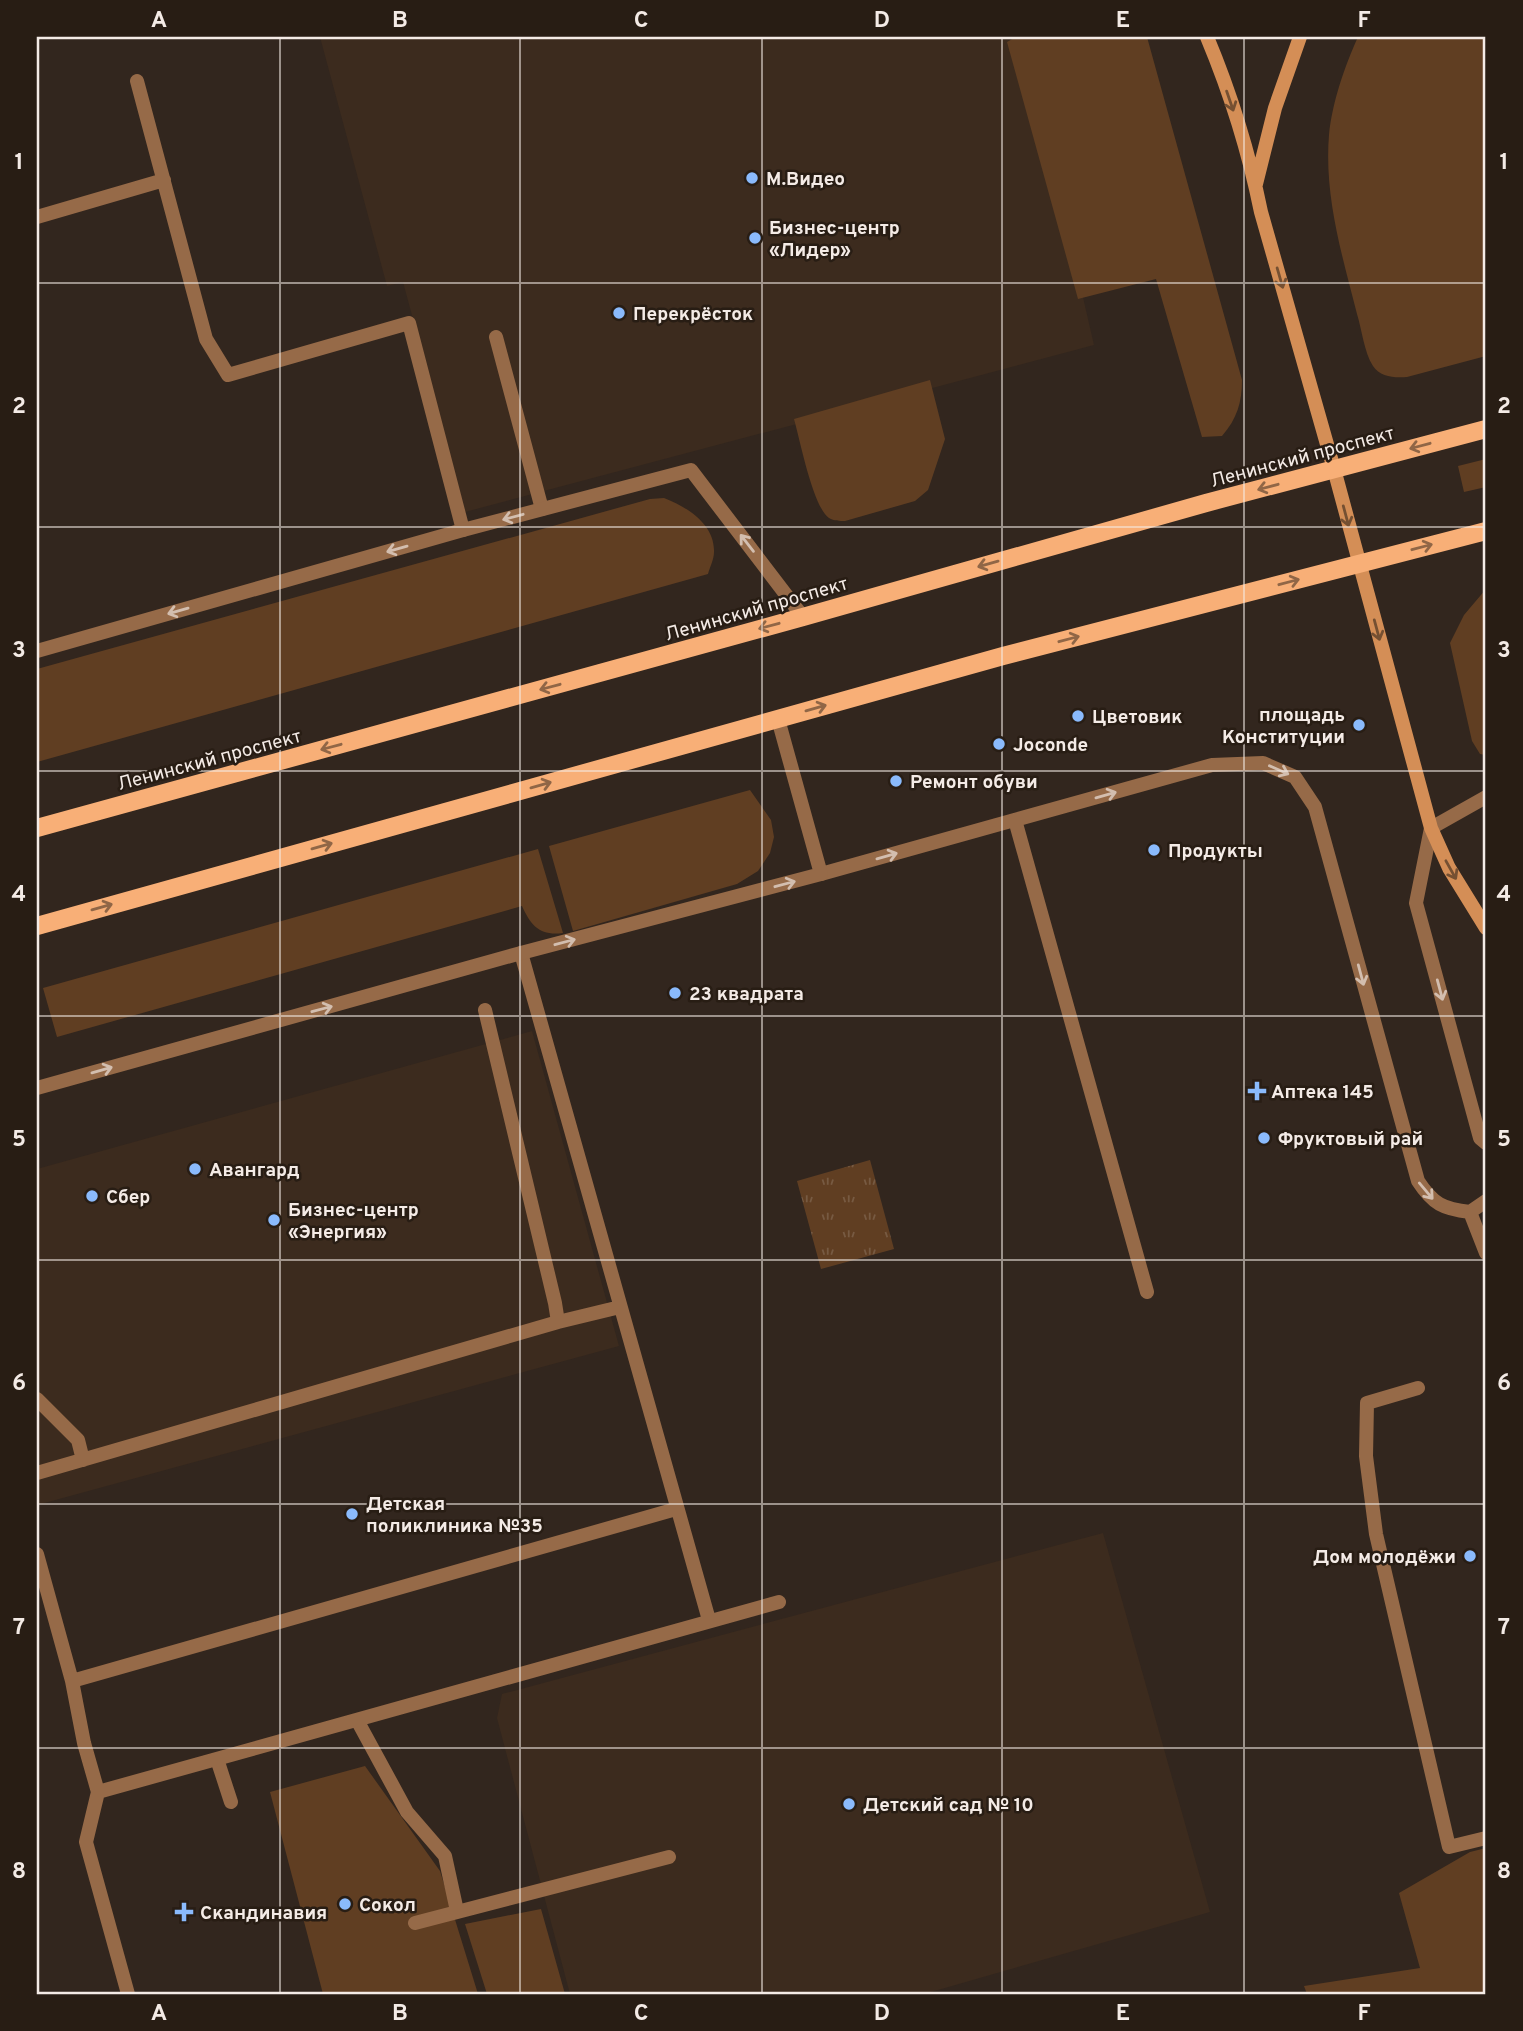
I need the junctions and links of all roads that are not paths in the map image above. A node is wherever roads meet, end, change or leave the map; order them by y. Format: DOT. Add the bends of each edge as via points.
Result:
graph roads {
  1 [pos="1207,37"];
  2 [pos="1300,37"];
  3 [pos="137,81"];
  4 [pos="164,180"];
  5 [pos="1256,186"];
  6 [pos="37,217"];
  7 [pos="496,337"];
  8 [pos="1486,429"];
  9 [pos="1334,469"];
  10 [pos="542,509"];
  11 [pos="463,530"];
  12 [pos="1486,531"];
  13 [pos="1359,564"];
  14 [pos="803,617"];
  15 [pos="37,651"];
  16 [pos="778,719"];
  17 [pos="1486,797"];
  18 [pos="1015,820"];
  19 [pos="37,828"];
  20 [pos="1431,828"];
  21 [pos="821,874"];
  22 [pos="37,926"];
  23 [pos="1486,928"];
  24 [pos="521,953"];
  25 [pos="485,1010"];
  26 [pos="37,1088"];
  27 [pos="1486,1143"];
  28 [pos="1486,1201"];
  29 [pos="1470,1212"];
  30 [pos="1486,1253"];
  31 [pos="1147,1292"];
  32 [pos="621,1307"];
  33 [pos="558,1322"];
  34 [pos="1418,1388"];
  35 [pos="37,1399"];
  36 [pos="83,1460"];
  37 [pos="37,1473"];
  38 [pos="677,1510"];
  39 [pos="37,1554"];
  40 [pos="779,1602"];
  41 [pos="709,1620"];
  42 [pos="72,1681"];
  43 [pos="357,1720"];
  44 [pos="217,1759"];
  45 [pos="98,1792"];
  46 [pos="232,1802"];
  47 [pos="1486,1838"];
  48 [pos="669,1857"];
  49 [pos="457,1911"];
  50 [pos="415,1923"];
  51 [pos="128,1994"];
  1 -- 5 [label="main road, one-way"];
  2 -- 5 [label="main road" via="1275,108"];
  3 -- 4 [label="street"];
  4 -- 6 [label="street"];
  4 -- 11 [label="street" via="206,340 228,375 410,324"];
  5 -- 9 [label="main road, one-way"];
  7 -- 10 [label="street"];
  8 -- 9 [label="main road, Ленинский проспект, one-way"];
  9 -- 13 [label="main road, one-way"];
  9 -- 14 [label="main road, Ленинский проспект, one-way"];
  10 -- 11 [label="street, one-way"];
  14 -- 10 [label="street, one-way" via="691,470"];
  11 -- 15 [label="street, one-way"];
  13 -- 12 [label="main road, one-way"];
  16 -- 13 [label="main road, one-way"];
  13 -- 20 [label="main road, one-way"];
  14 -- 19 [label="main road, Ленинский проспект, one-way"];
  16 -- 21 [label="street"];
  22 -- 16 [label="main road, one-way"];
  17 -- 20 [label="street"];
  21 -- 18 [label="street, one-way"];
  18 -- 29 [label="street, one-way" via="1212,765 1263,763 1295,777 1315,807 1418,1181 1429,1198 1449,1210"];
  18 -- 31 [label="street"];
  20 -- 23 [label="main road, one-way" via="1449,868"];
  20 -- 27 [label="street, one-way" via="1416,903 1480,1138"];
  24 -- 21 [label="street, one-way"];
  26 -- 24 [label="street, one-way"];
  24 -- 32 [label="street"];
  25 -- 33 [label="street"];
  28 -- 29 [label="street"];
  29 -- 30 [label="street"];
  32 -- 33 [label="street"];
  32 -- 38 [label="street"];
  33 -- 36 [label="street"];
  34 -- 47 [label="street" via="1367,1404 1366,1457 1376,1534 1449,1847"];
  35 -- 36 [label="street" via="78,1440"];
  36 -- 37 [label="street"];
  38 -- 41 [label="street"];
  38 -- 42 [label="street"];
  39 -- 42 [label="street"];
  40 -- 41 [label="street"];
  41 -- 43 [label="street"];
  42 -- 45 [label="street"];
  43 -- 44 [label="street"];
  43 -- 49 [label="street" via="407,1812 445,1856"];
  44 -- 45 [label="street"];
  44 -- 46 [label="street"];
  45 -- 51 [label="street" via="86,1842"];
  48 -- 49 [label="street"];
  49 -- 50 [label="street"];
}
